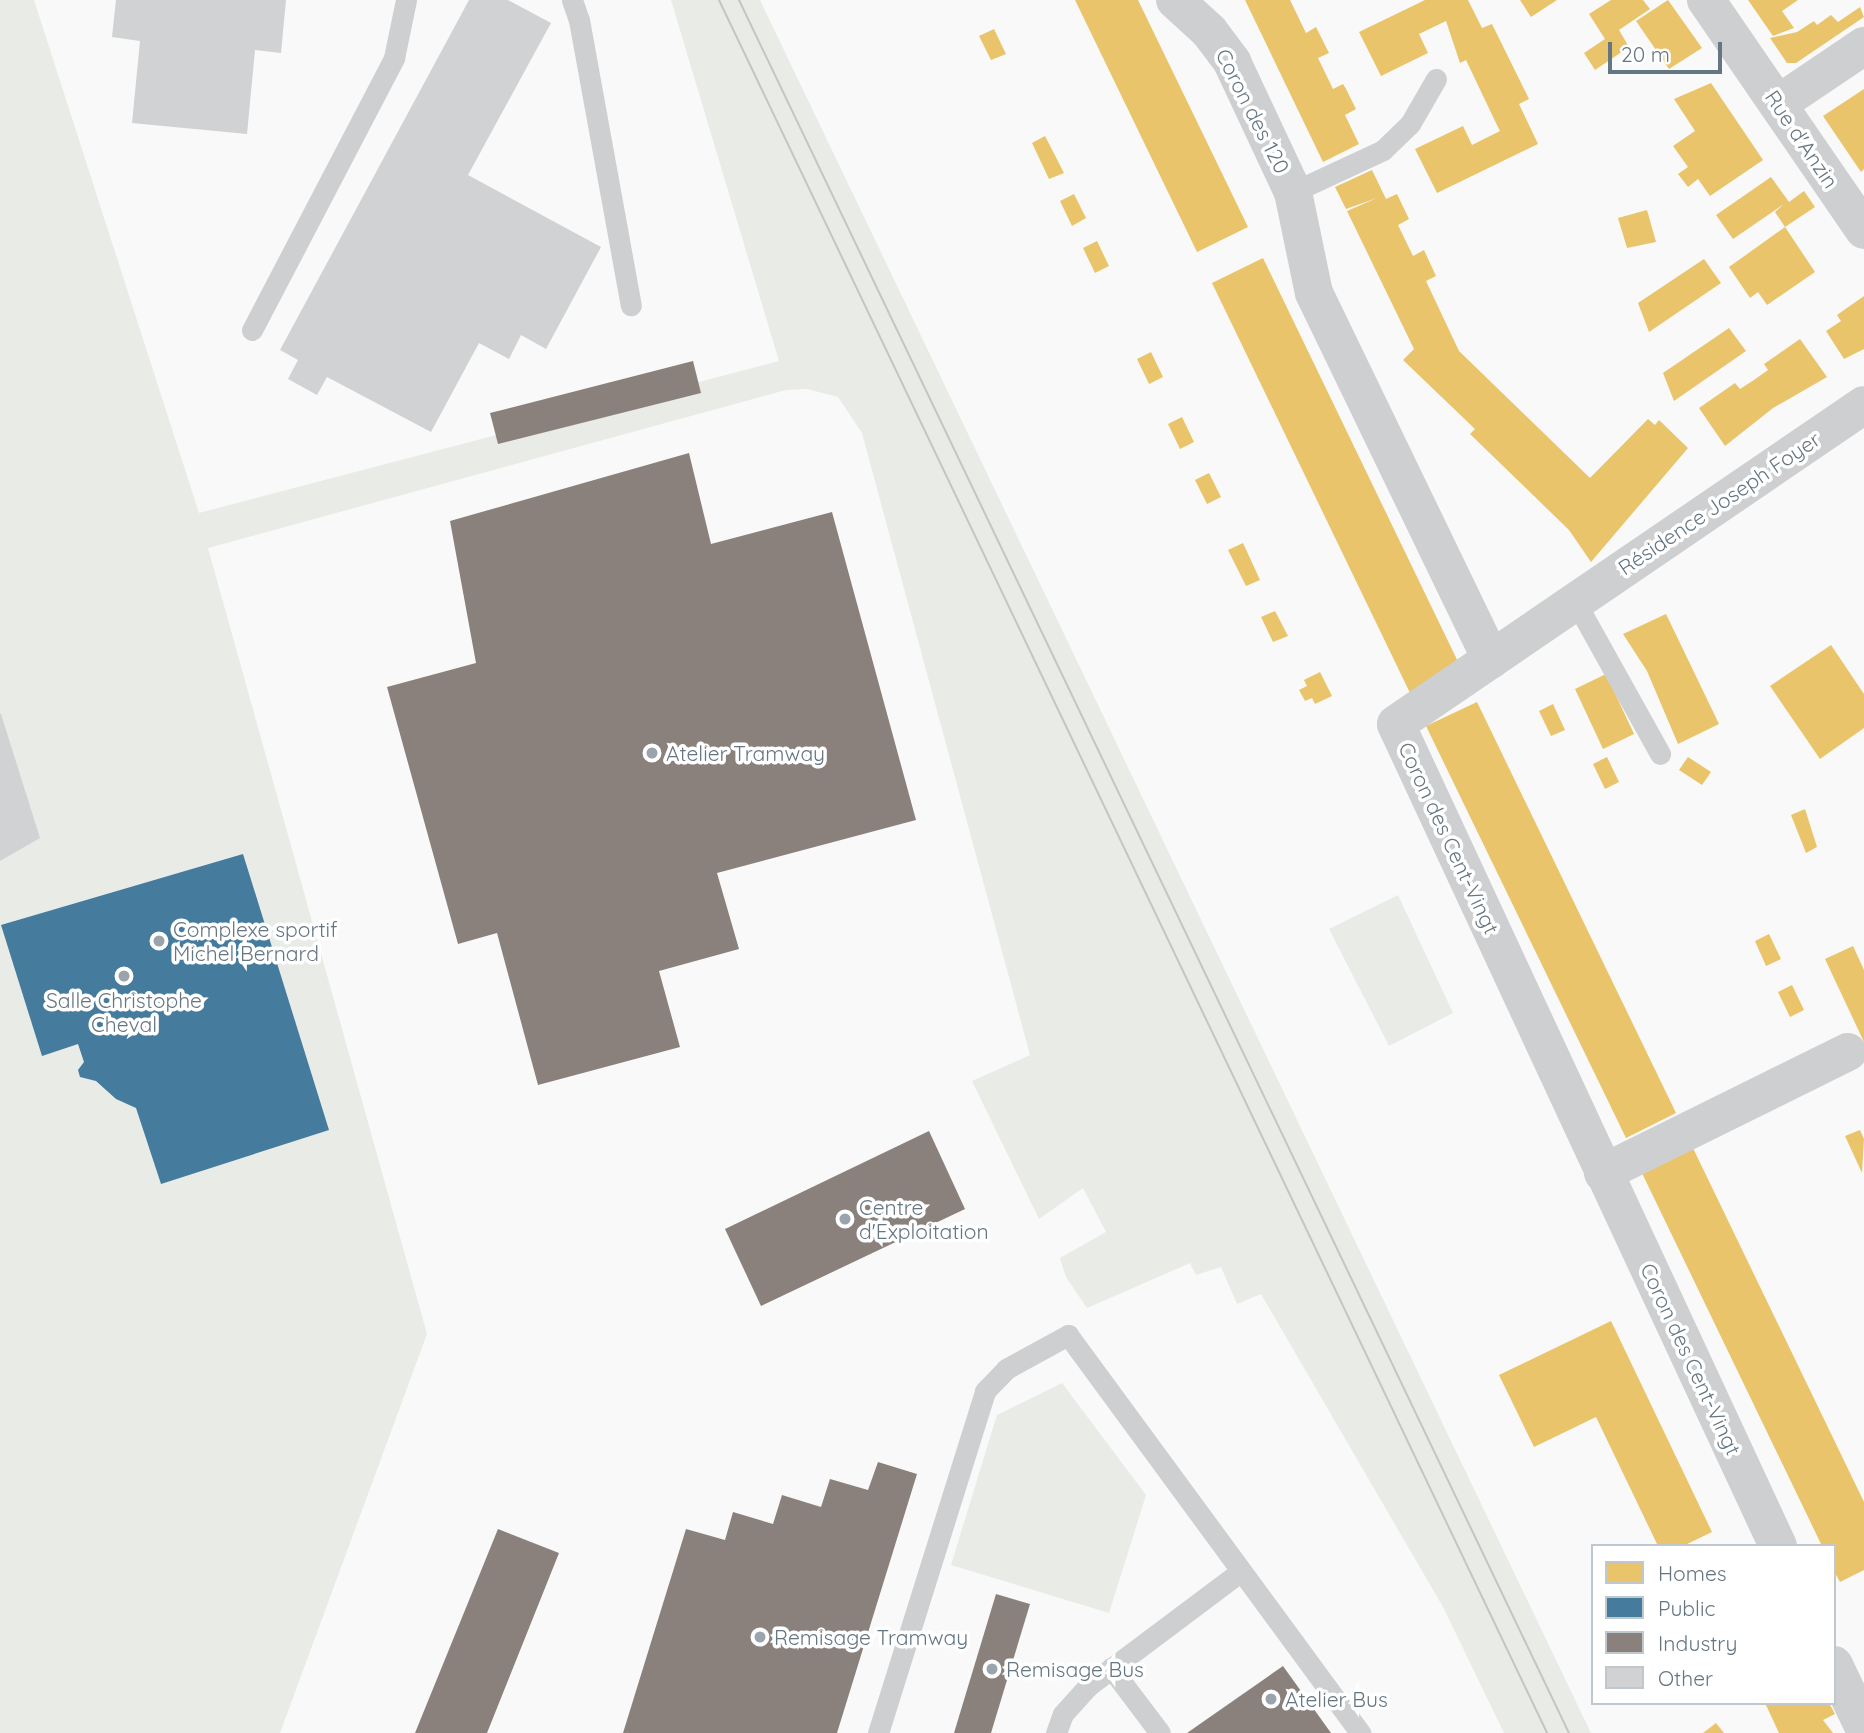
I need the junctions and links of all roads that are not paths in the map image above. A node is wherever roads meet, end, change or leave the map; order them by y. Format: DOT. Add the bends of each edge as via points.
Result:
graph roads {
  1 [pos="406,0"];
  2 [pos="572,0"];
  3 [pos="1175,0"];
  4 [pos="1706,0"];
  5 [pos="1864,46"];
  6 [pos="1436,79"];
  7 [pos="1779,104"];
  8 [pos="1293,192"];
  9 [pos="1864,230"];
  10 [pos="631,305"];
  11 [pos="252,330"];
  12 [pos="1864,405"];
  13 [pos="1575,601"];
  14 [pos="1491,659"];
  15 [pos="1660,754"];
  16 [pos="1848,1052"];
  17 [pos="1603,1173"];
  18 [pos="1777,1544"];
  19 [pos="1241,1570"];
  20 [pos="1111,1668"];
  21 [pos="1836,1669"];
  22 [pos="1864,1728"];
  23 [pos="878,1733"];
  24 [pos="1056,1733"];
  25 [pos="1160,1733"];
  26 [pos="1360,1733"];
  1 -- 11 [label="lane" via="394,58"];
  2 -- 10 [label="lane"];
  3 -- 8 [label="street, Coron des 120" via="1222,45"];
  4 -- 7 [label="street, Rue d'Anzin"];
  5 -- 7 [label="street"];
  6 -- 8 [label="lane" via="1410,124 1383,150"];
  7 -- 9 [label="street, Rue d'Anzin"];
  8 -- 14 [label="street, Coron des 120" via="1314,293"];
  12 -- 13 [label="street, Résidence Joseph Foyer"];
  13 -- 14 [label="street, Résidence Joseph Foyer"];
  13 -- 15 [label="lane"];
  14 -- 17 [label="street, Coron des Cent-Vingt" via="1396,723"];
  16 -- 17 [label="street"];
  17 -- 18 [label="street, Coron des Cent-Vingt"];
  19 -- 20 [label="lane"];
  19 -- 23 [label="lane" via="1068,1335 1006,1369 985,1391"];
  19 -- 26 [label="lane"];
  20 -- 24 [label="lane" via="1073,1700"];
  20 -- 25 [label="lane"];
  21 -- 22 [label="street"];
}
